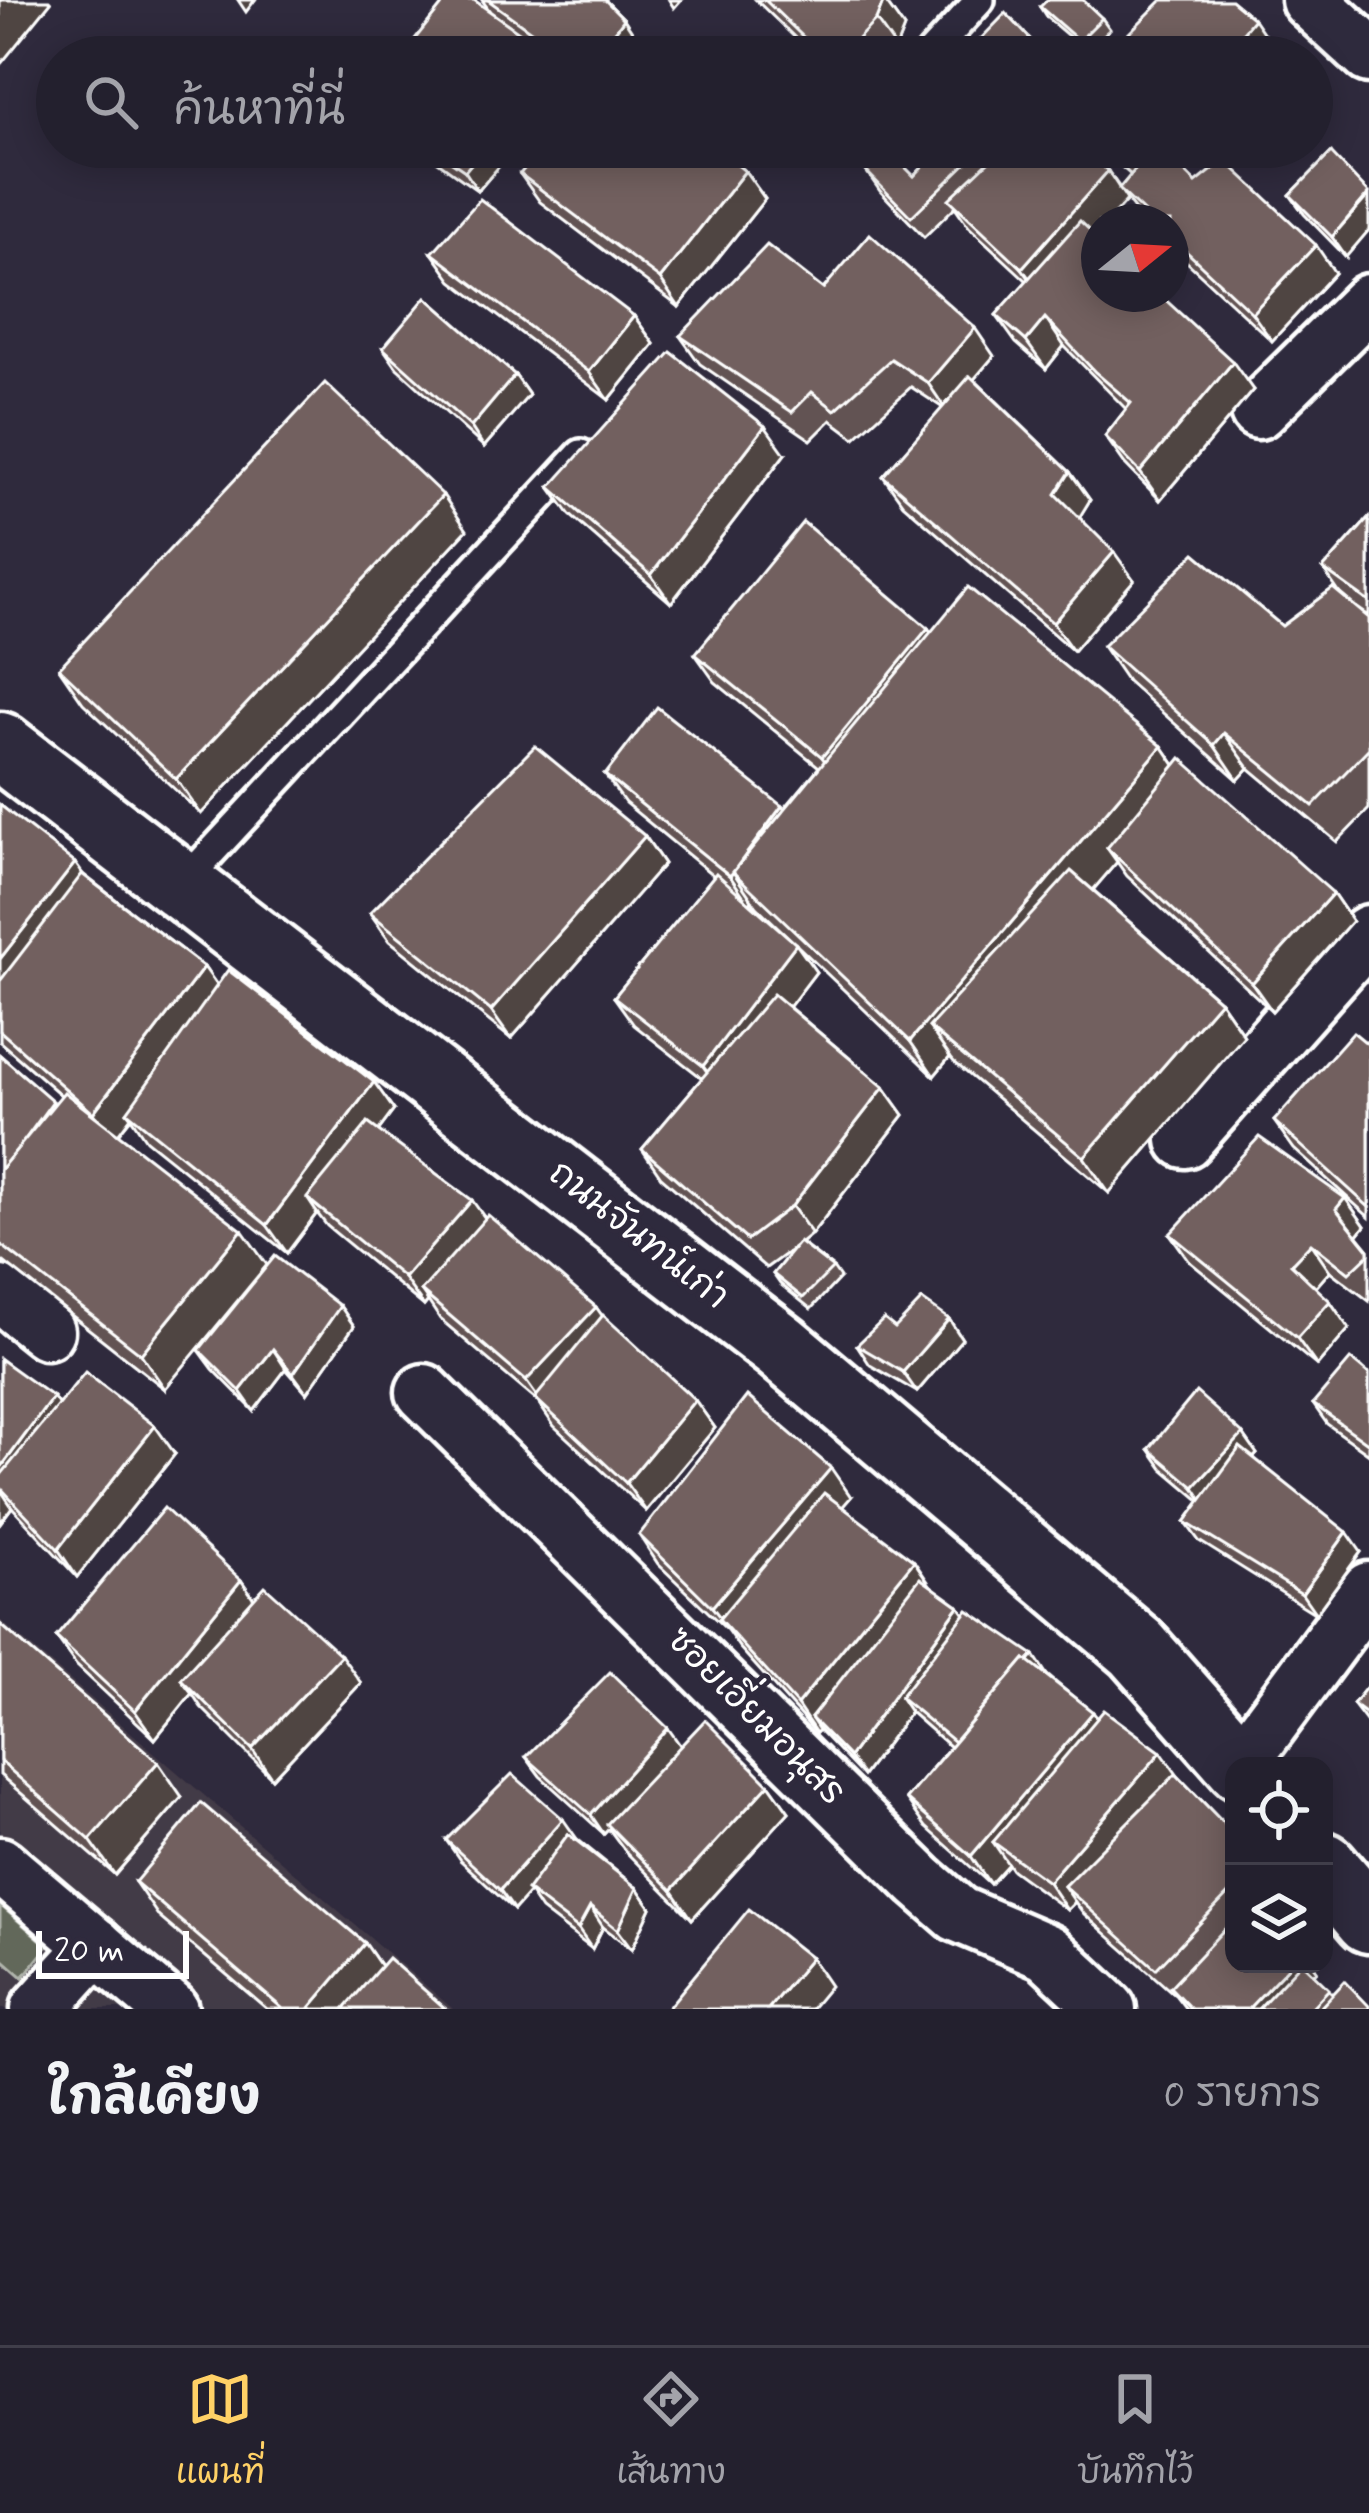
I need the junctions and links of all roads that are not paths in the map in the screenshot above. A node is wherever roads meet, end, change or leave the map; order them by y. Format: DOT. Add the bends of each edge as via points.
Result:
graph roads {
  1 [pos="980,0"];
  2 [pos="1309,0"];
  3 [pos="947,36"];
  4 [pos="1369,55"];
  5 [pos="1369,302"];
  6 [pos="1258,411"];
  7 [pos="595,438"];
  8 [pos="4,755"];
  9 [pos="180,886"];
  10 [pos="1369,933"];
  11 [pos="1185,1140"];
  12 [pos="0,1294"];
  13 [pos="46,1330"];
  14 [pos="424,1392"];
  15 [pos="1369,1590"];
  16 [pos="1233,1757"];
  17 [pos="1246,1757"];
  18 [pos="0,1864"];
  19 [pos="1333,1877"];
  20 [pos="1369,1919"];
  21 [pos="96,1946"];
  22 [pos="0,1998"];
  23 [pos="12,2009"];
  24 [pos="38,2009"];
  25 [pos="170,2009"];
  26 [pos="1108,2009"];
  1 -- 3 [label="lane"];
  2 -- 4 [label="street"];
  5 -- 6 [label="street"];
  7 -- 9 [label="lane"];
  8 -- 9 [label="street, ถนนจันทน์เก่า"];
  9 -- 16 [label="street, ถนนจันทน์เก่า" via="782,1348 1137,1648"];
  10 -- 11 [label="street"];
  12 -- 13 [label="street"];
  14 -- 26 [label="street, ซอยเอี่ยมอนุสร" via="920,1881 958,1914 1047,1952"];
  15 -- 17 [label="street"];
  18 -- 21 [label="street"];
  19 -- 20 [label="street"];
  21 -- 24 [label="street"];
  21 -- 25 [label="street"];
  22 -- 23 [label="street"];
}
